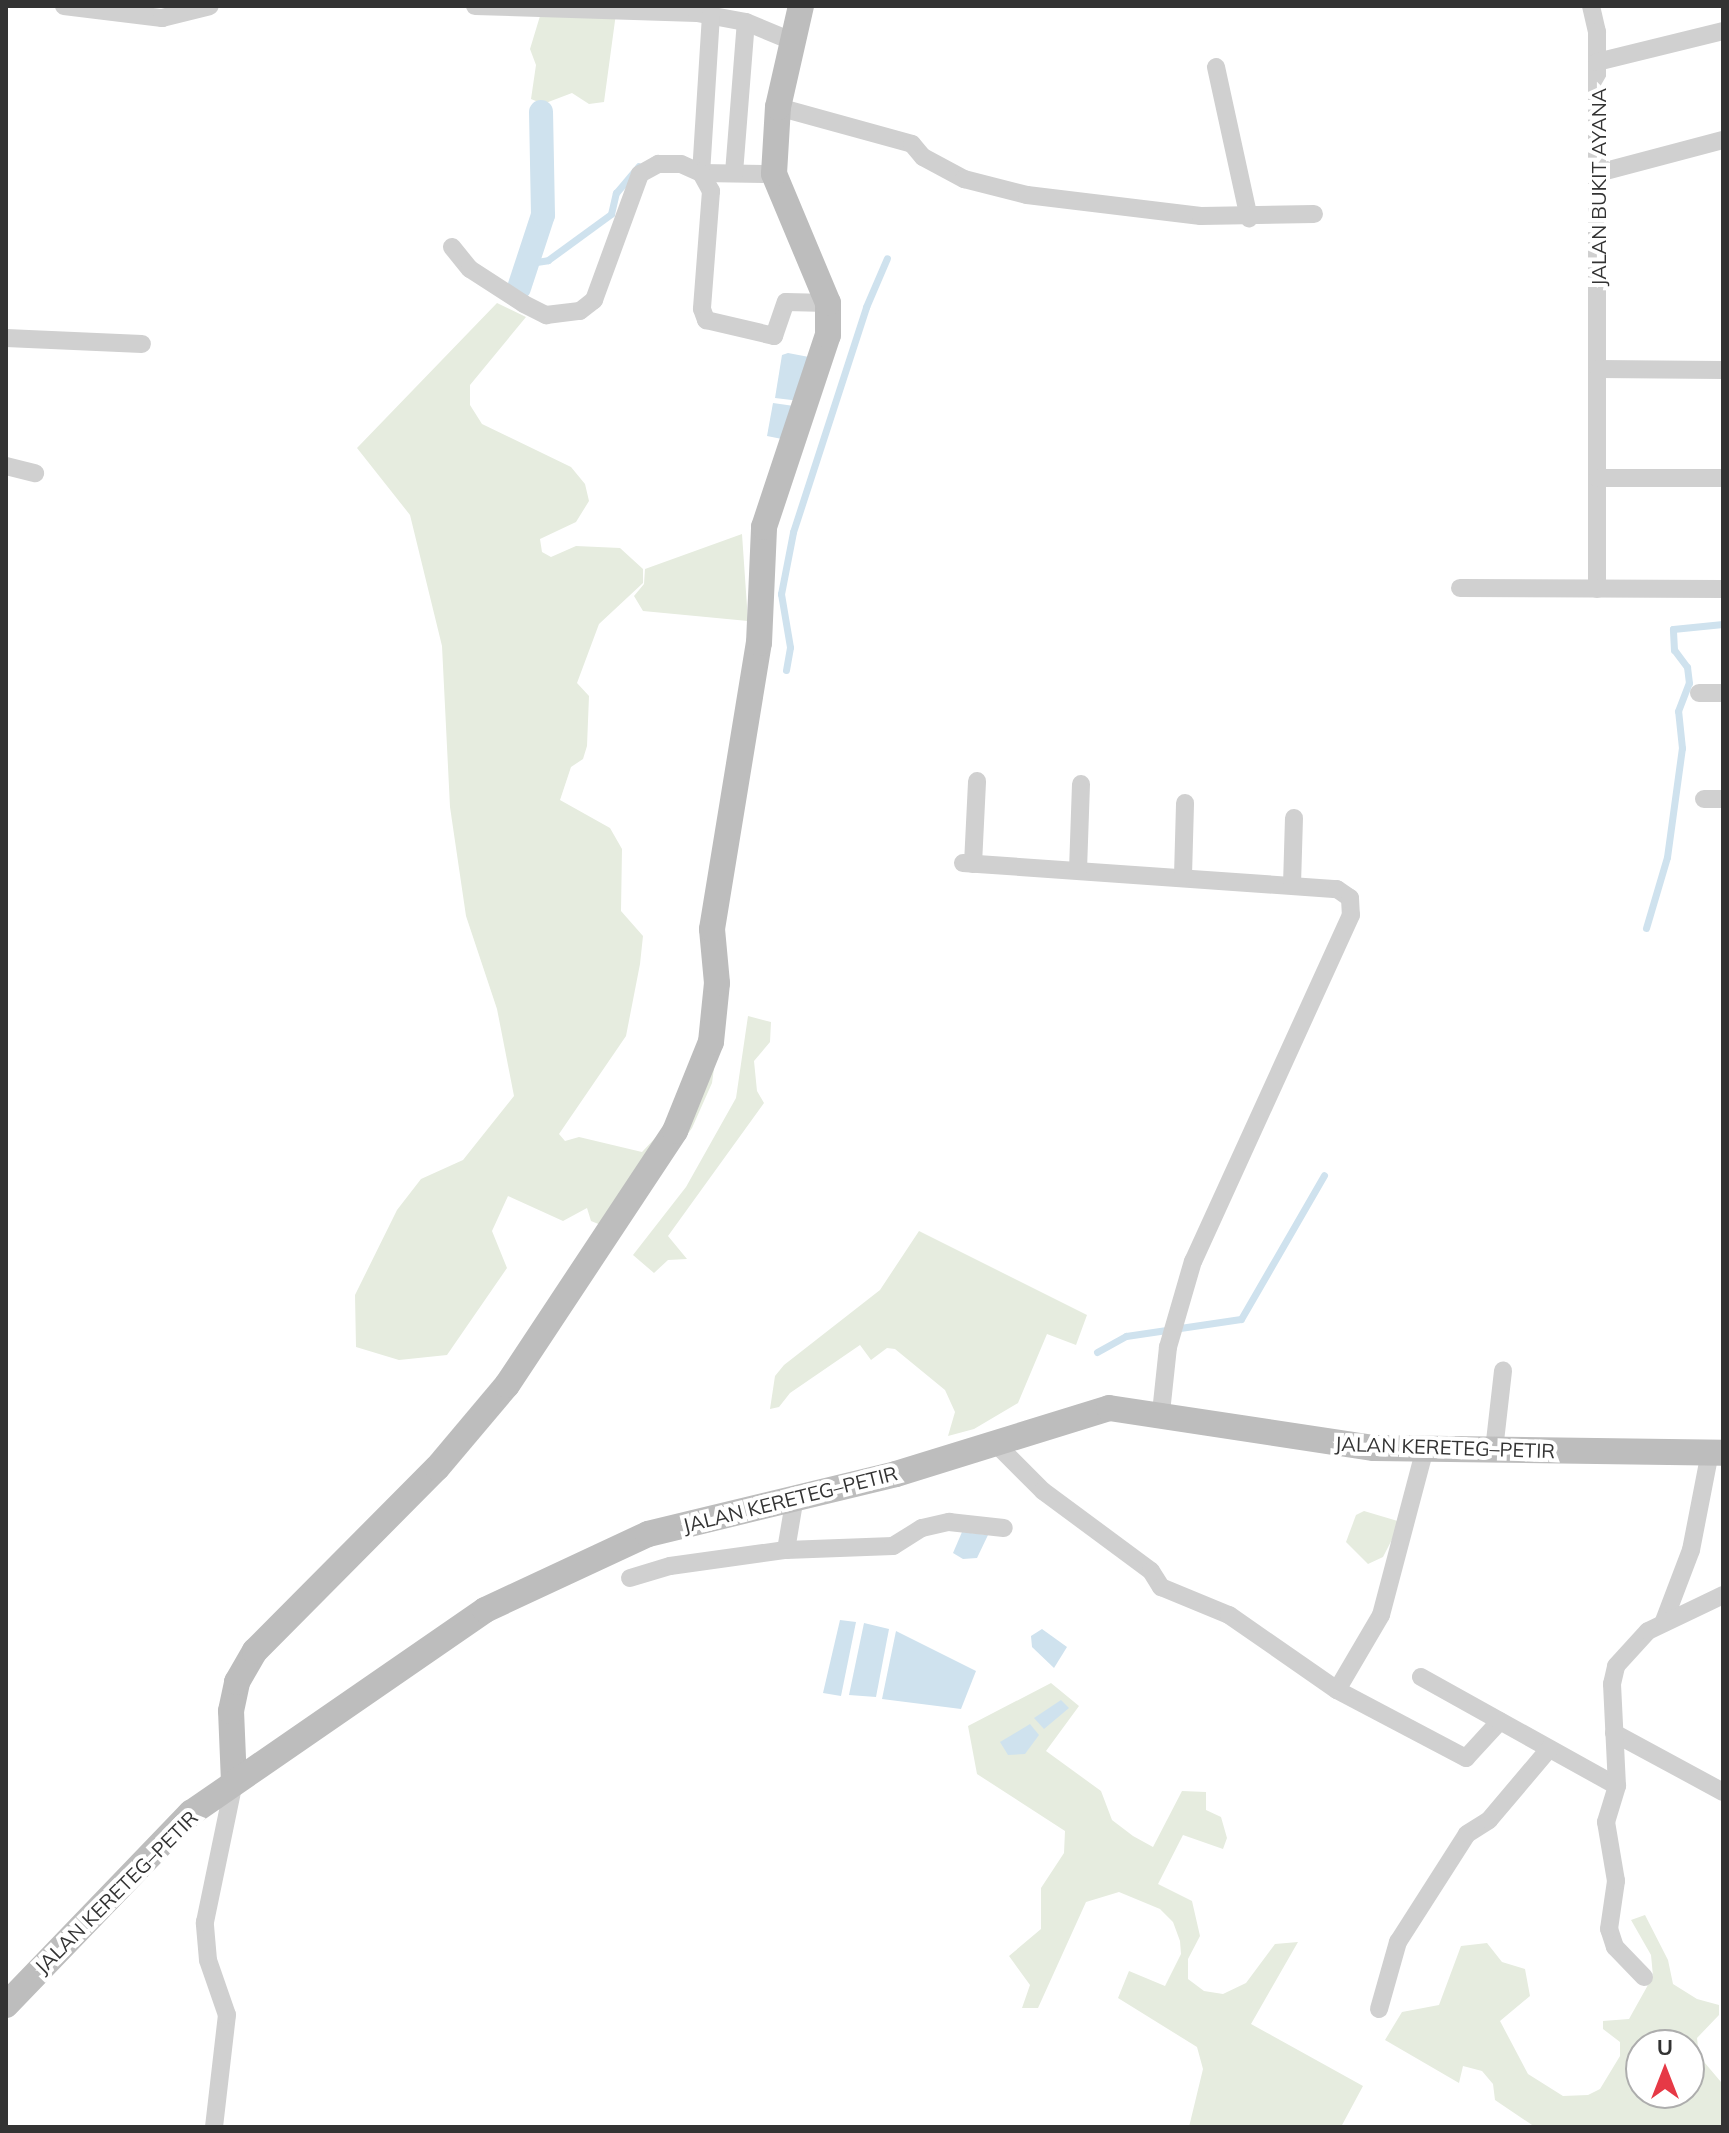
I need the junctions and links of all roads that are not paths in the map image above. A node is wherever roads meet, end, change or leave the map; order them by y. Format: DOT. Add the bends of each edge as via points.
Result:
graph roads {
  1 [pos="64,6"];
  2 [pos="210,6"];
  3 [pos="475,6"];
  4 [pos="801,6"];
  5 [pos="1591,6"];
  6 [pos="528,8"];
  7 [pos="711,15"];
  8 [pos="746,22"];
  9 [pos="1723,31"];
  10 [pos="794,42"];
  11 [pos="1597,62"];
  12 [pos="1216,67"];
  13 [pos="778,107"];
  14 [pos="1723,140"];
  15 [pos="701,173"];
  16 [pos="734,173"];
  17 [pos="1598,173"];
  18 [pos="774,174"];
  19 [pos="1314,214"];
  20 [pos="1249,218"];
  21 [pos="452,247"];
  22 [pos="828,303"];
  23 [pos="6,338"];
  24 [pos="142,344"];
  25 [pos="1598,369"];
  26 [pos="1723,370"];
  27 [pos="6,466"];
  28 [pos="35,473"];
  29 [pos="1598,478"];
  30 [pos="1723,478"];
  31 [pos="1460,588"];
  32 [pos="1597,589"];
  33 [pos="1723,589"];
  34 [pos="1699,693"];
  35 [pos="1723,693"];
  36 [pos="977,781"];
  37 [pos="1081,784"];
  38 [pos="1185,803"];
  39 [pos="1294,818"];
  40 [pos="1078,870"];
  41 [pos="1183,876"];
  42 [pos="1292,885"];
  43 [pos="1503,1371"];
  44 [pos="1161,1413"];
  45 [pos="998,1446"];
  46 [pos="1425,1449"];
  47 [pos="1494,1450"];
  48 [pos="1717,1452"];
  49 [pos="795,1497"];
  50 [pos="1004,1528"];
  51 [pos="786,1550"];
  52 [pos="630,1578"];
  53 [pos="1723,1595"];
  54 [pos="1664,1621"];
  55 [pos="1421,1677"];
  56 [pos="1337,1690"];
  57 [pos="1500,1721"];
  58 [pos="1614,1733"];
  59 [pos="1549,1749"];
  60 [pos="234,1782"];
  61 [pos="1617,1786"];
  62 [pos="1723,1792"];
  63 [pos="1644,1977"];
  64 [pos="6,2005"];
  65 [pos="1379,2009"];
  66 [pos="214,2127"];
  1 -- 2 [label="street" via="162,18"];
  3 -- 6 [label="street"];
  4 -- 10 [label="street"];
  5 -- 11 [label="street, JALAN BUKIT AYANA"];
  6 -- 7 [label="street"];
  7 -- 8 [label="street"];
  7 -- 15 [label="street"];
  8 -- 10 [label="street"];
  8 -- 16 [label="street"];
  9 -- 11 [label="street"];
  10 -- 13 [label="street"];
  11 -- 17 [label="street, JALAN BUKIT AYANA"];
  12 -- 20 [label="street"];
  13 -- 18 [label="street"];
  13 -- 20 [label="street" via="912,144 928,161 999,189 1115,209"];
  14 -- 17 [label="street"];
  15 -- 16 [label="street"];
  15 -- 21 [label="street" via="670,163 640,174 594,300 580,311 546,315 524,304 484,279"];
  15 -- 22 [label="street" via="712,202 702,309 706,320 774,336 786,302"];
  16 -- 18 [label="street"];
  17 -- 25 [label="street, JALAN BUKIT AYANA"];
  18 -- 22 [label="street"];
  19 -- 20 [label="street"];
  22 -- 60 [label="street" via="828,335 764,527 759,643 712,929 717,983 711,1042 694,1093 576,1286 507,1385 437,1468 255,1651 237,1682 231,1711"];
  23 -- 24 [label="street"];
  25 -- 26 [label="street"];
  25 -- 29 [label="street, JALAN BUKIT AYANA"];
  27 -- 28 [label="street"];
  29 -- 30 [label="street"];
  29 -- 32 [label="street, JALAN BUKIT AYANA"];
  31 -- 32 [label="street"];
  32 -- 33 [label="street"];
  34 -- 35 [label="street"];
  36 -- 40 [label="street" via="968,863"];
  37 -- 40 [label="street"];
  38 -- 41 [label="street"];
  39 -- 42 [label="street"];
  40 -- 41 [label="street"];
  41 -- 42 [label="street"];
  42 -- 44 [label="street" via="1345,892 1351,915 1193,1261 1168,1347"];
  43 -- 47 [label="street"];
  44 -- 45 [label="street, JALAN KERETEG–PETIR" via="1100,1410"];
  44 -- 46 [label="street, JALAN KERETEG–PETIR" via="1344,1444"];
  45 -- 49 [label="street, JALAN KERETEG–PETIR"];
  45 -- 56 [label="street" via="1043,1491 1151,1571 1161,1587 1229,1615"];
  46 -- 47 [label="street, JALAN KERETEG–PETIR"];
  46 -- 56 [label="street" via="1381,1615"];
  47 -- 48 [label="street, JALAN KERETEG–PETIR"];
  48 -- 54 [label="street" via="1691,1550"];
  49 -- 51 [label="street"];
  49 -- 60 [label="street, JALAN KERETEG–PETIR" via="648,1534 538,1582 485,1610"];
  50 -- 51 [label="street" via="949,1522 922,1528 893,1546"];
  51 -- 52 [label="street" via="670,1566"];
  53 -- 54 [label="street"];
  54 -- 58 [label="street" via="1637,1640 1616,1666"];
  55 -- 57 [label="street"];
  56 -- 57 [label="street" via="1466,1758"];
  57 -- 59 [label="street"];
  58 -- 61 [label="street"];
  58 -- 62 [label="street"];
  59 -- 61 [label="street"];
  59 -- 65 [label="street" via="1489,1820 1467,1834 1398,1942"];
  60 -- 64 [label="street, JALAN KERETEG–PETIR" via="169,1835"];
  60 -- 66 [label="street" via="205,1922 208,1960 227,2015"];
  61 -- 63 [label="street" via="1606,1816 1616,1881 1610,1936"];
}
